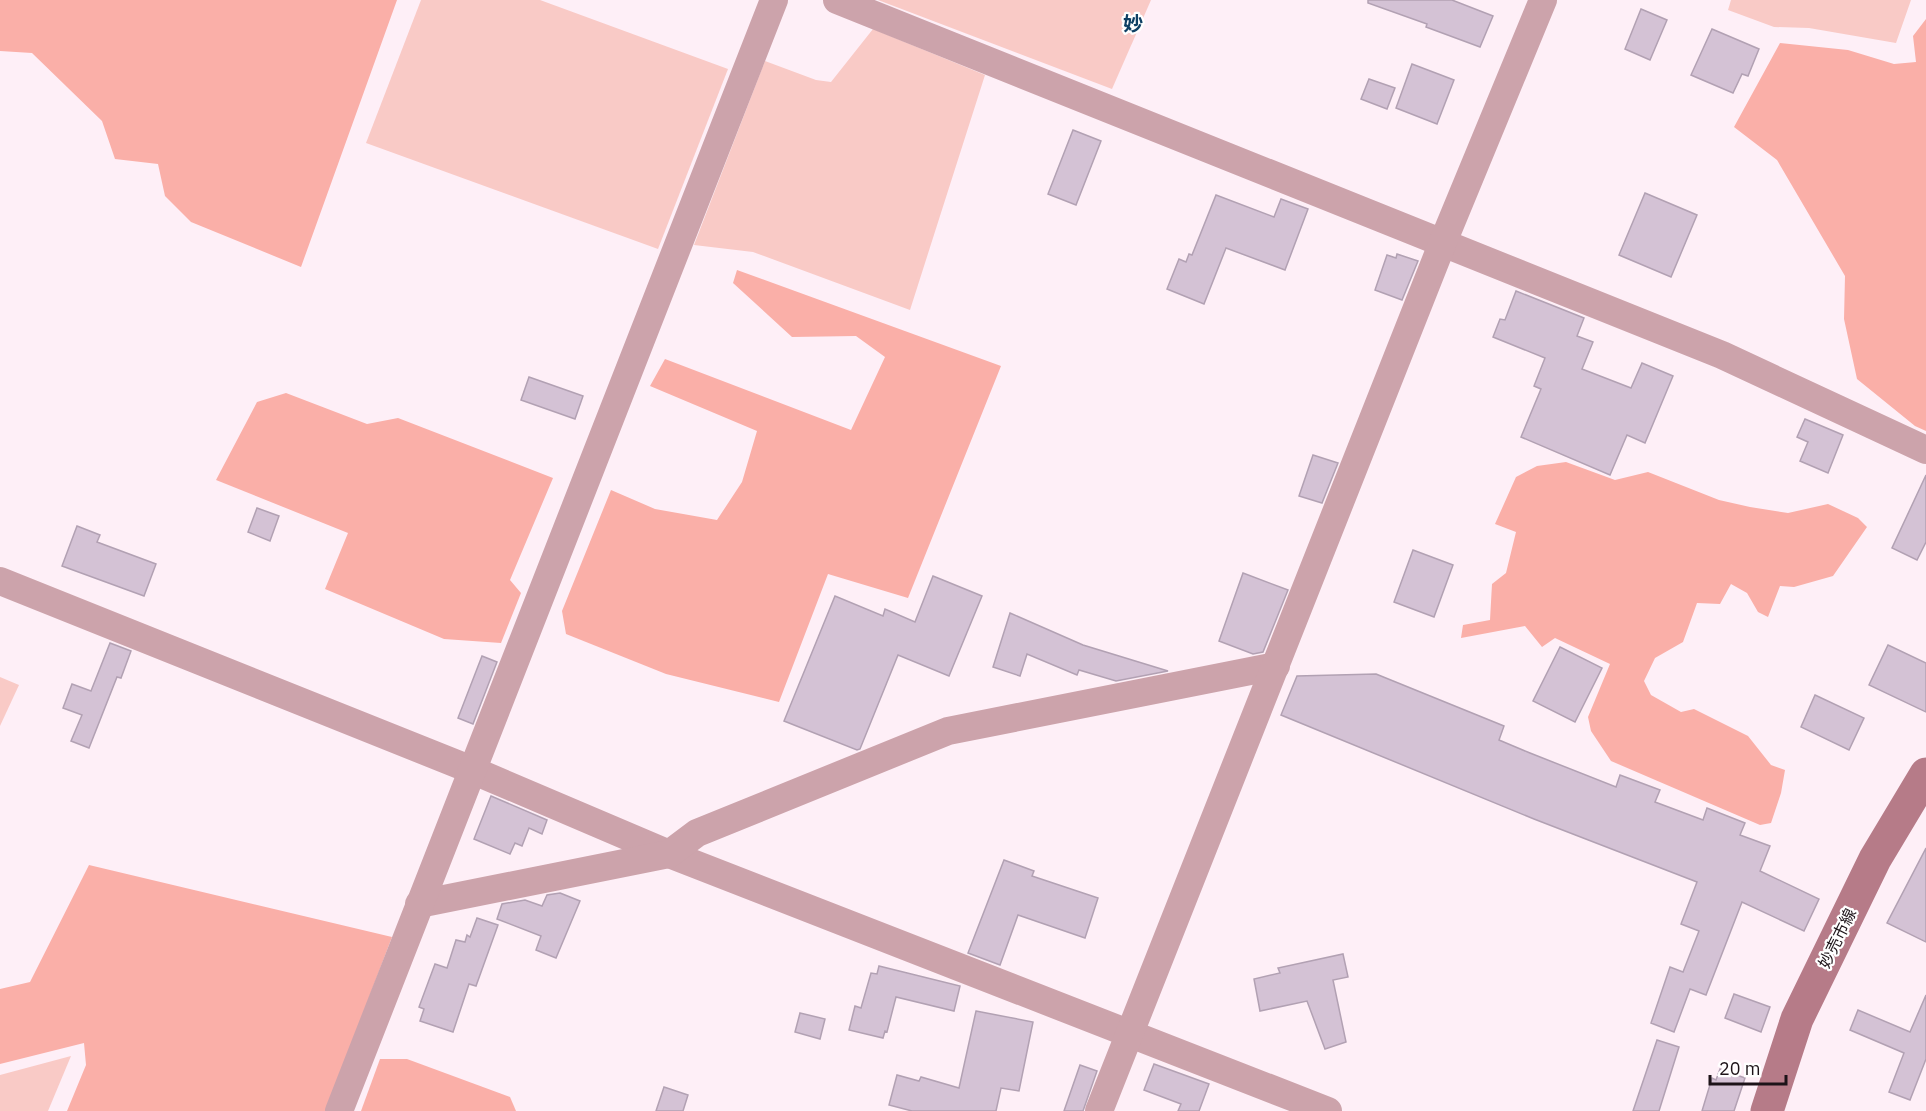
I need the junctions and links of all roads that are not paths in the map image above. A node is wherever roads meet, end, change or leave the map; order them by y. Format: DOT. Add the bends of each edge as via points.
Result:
graph roads {
  1 [pos="774,0"];
  2 [pos="837,0"];
  3 [pos="1543,0"];
  4 [pos="1443,242"];
  5 [pos="1926,450"];
  6 [pos="0,581"];
  7 [pos="1276,666"];
  8 [pos="472,770"];
  9 [pos="1926,774"];
  10 [pos="669,854"];
  11 [pos="419,904"];
  12 [pos="1129,1034"];
  13 [pos="339,1111"];
  14 [pos="1099,1111"];
  15 [pos="1328,1111"];
  16 [pos="1767,1111"];
  1 -- 8 [label="street"];
  2 -- 4 [label="street"];
  3 -- 4 [label="street"];
  4 -- 5 [label="street" via="1722,355"];
  4 -- 7 [label="street"];
  6 -- 8 [label="street"];
  7 -- 10 [label="street" via="948,731 697,833"];
  7 -- 12 [label="street"];
  8 -- 10 [label="street"];
  8 -- 11 [label="street"];
  9 -- 16 [label="main road, 妙売市線" via="1875,859 1797,1019"];
  10 -- 11 [label="street"];
  10 -- 12 [label="street"];
  11 -- 13 [label="street"];
  12 -- 14 [label="street"];
  12 -- 15 [label="street"];
}
